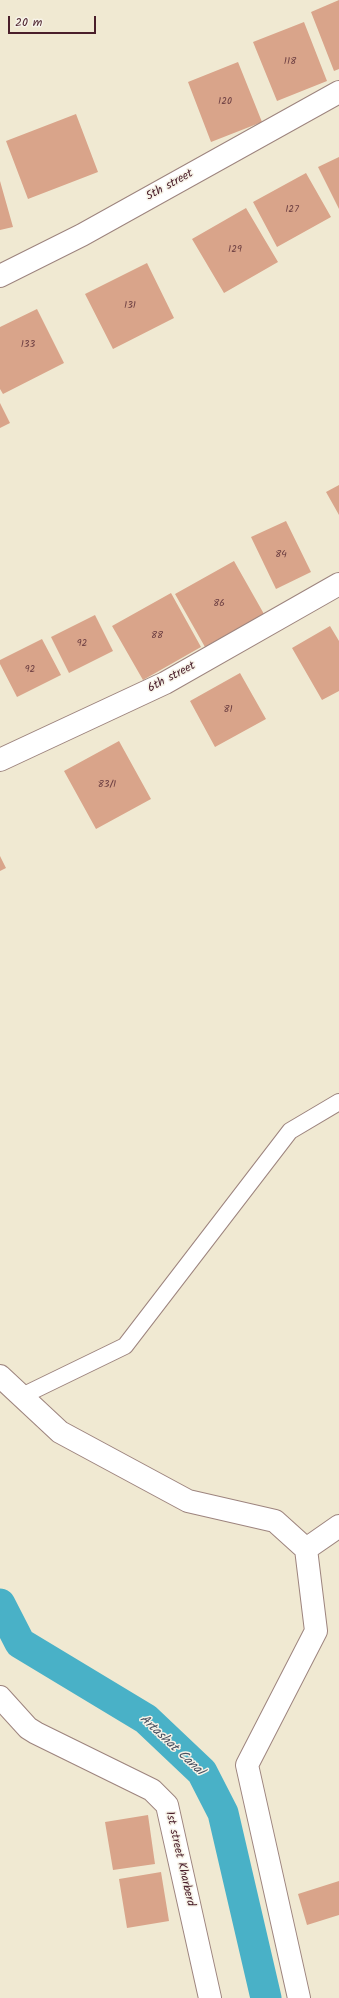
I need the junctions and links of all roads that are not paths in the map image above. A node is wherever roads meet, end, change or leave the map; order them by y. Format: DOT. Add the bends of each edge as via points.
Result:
graph roads {
  1 [pos="339,92"];
  2 [pos="0,276"];
  3 [pos="339,584"];
  4 [pos="0,760"];
  5 [pos="339,1102"];
  6 [pos="0,1376"];
  7 [pos="22,1396"];
  8 [pos="339,1526"];
  9 [pos="306,1548"];
  10 [pos="0,1697"];
  11 [pos="210,1998"];
  12 [pos="299,1998"];
  1 -- 2 [label="street, 5th street" via="82,235"];
  3 -- 4 [label="street, 6th street" via="165,683"];
  5 -- 7 [label="lane" via="290,1132 125,1346"];
  6 -- 7 [label="street"];
  7 -- 9 [label="street" via="60,1432 188,1501 275,1521"];
  8 -- 9 [label="street"];
  9 -- 12 [label="street" via="316,1631 247,1765"];
  10 -- 11 [label="street, 1st street Kharberd" via="28,1728 152,1790 167,1804"];
}
